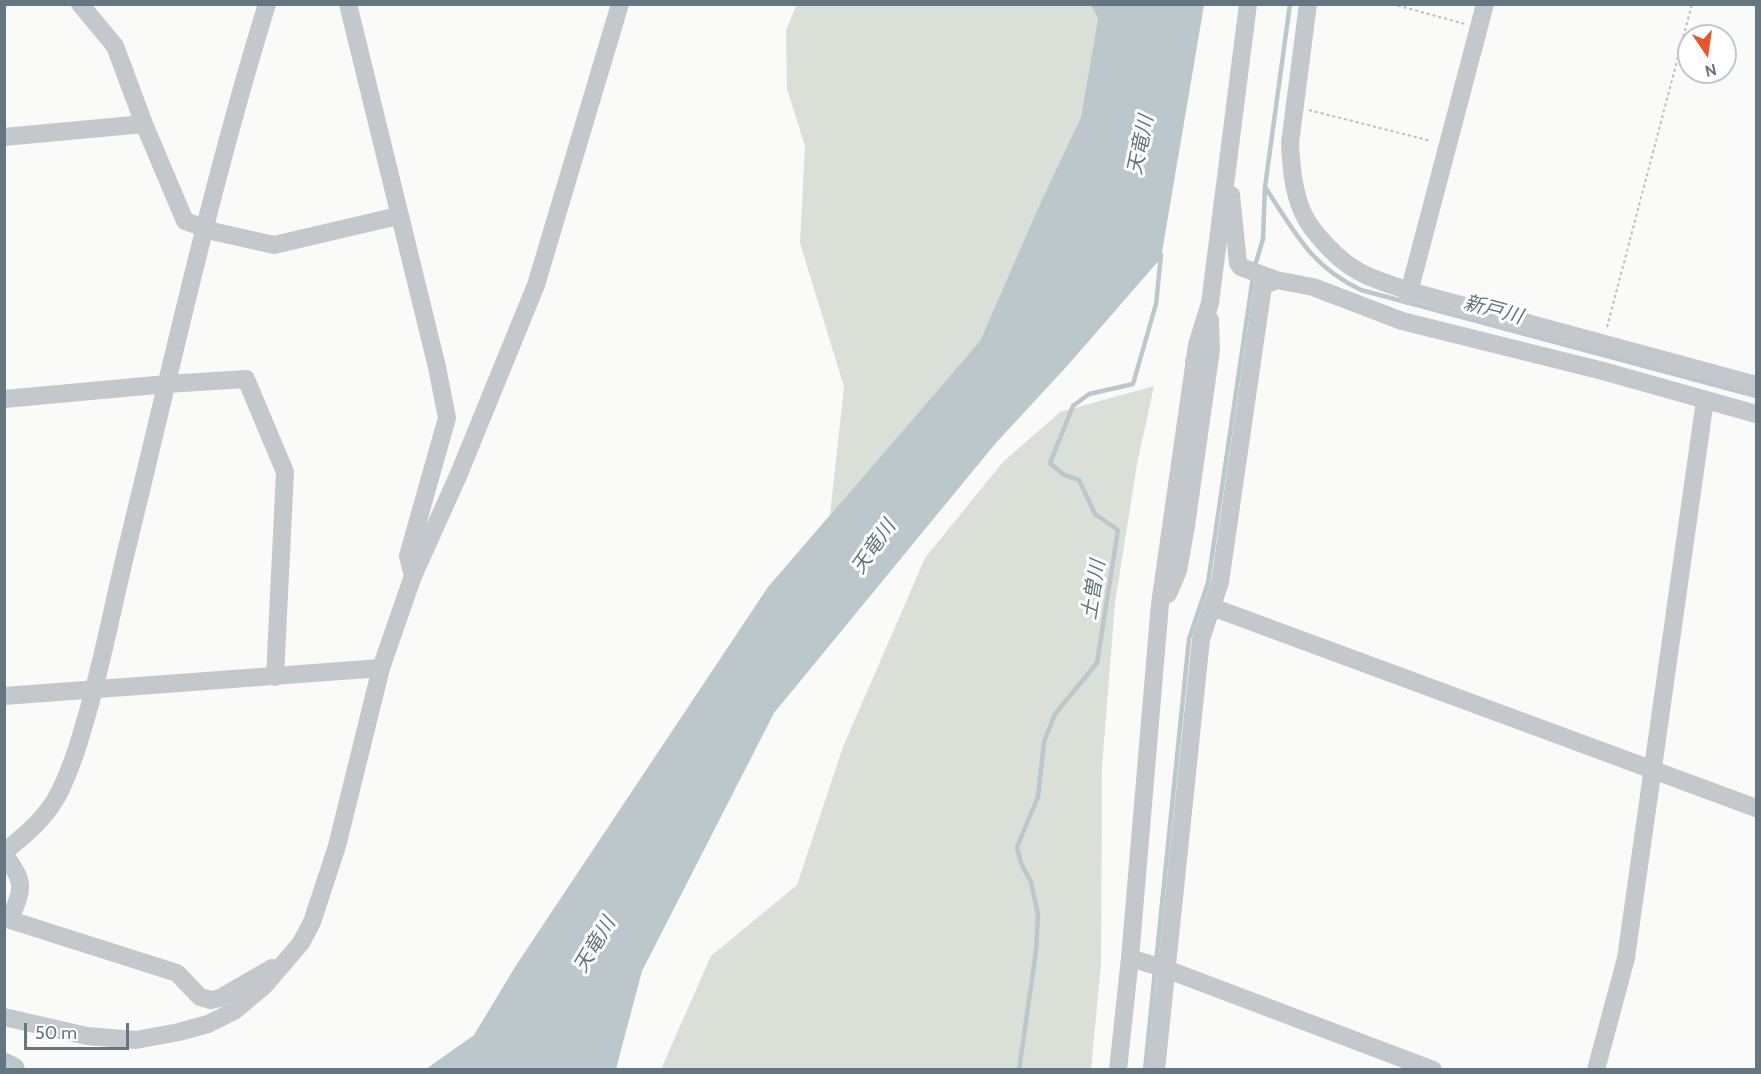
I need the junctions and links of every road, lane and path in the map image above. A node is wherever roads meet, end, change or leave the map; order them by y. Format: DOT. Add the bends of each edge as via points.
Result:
graph roads {
  1 [pos="81,4"];
  2 [pos="267,4"];
  3 [pos="348,4"];
  4 [pos="620,4"];
  5 [pos="1248,4"];
  6 [pos="1308,4"];
  7 [pos="1392,4"];
  8 [pos="1485,4"];
  9 [pos="1692,4"];
  10 [pos="1479,28"];
  11 [pos="1296,104"];
  12 [pos="144,124"];
  13 [pos="4,137"];
  14 [pos="1448,145"];
  15 [pos="1225,186"];
  16 [pos="398,216"];
  17 [pos="203,228"];
  18 [pos="1260,274"];
  19 [pos="1409,294"];
  20 [pos="1210,303"];
  21 [pos="1602,344"];
  22 [pos="1194,361"];
  23 [pos="1207,378"];
  24 [pos="167,384"];
  25 [pos="1756,385"];
  26 [pos="4,399"];
  27 [pos="1705,400"];
  28 [pos="1756,414"];
  29 [pos="413,576"];
  30 [pos="1212,607"];
  31 [pos="1160,612"];
  32 [pos="381,668"];
  33 [pos="275,676"];
  34 [pos="95,690"];
  35 [pos="4,696"];
  36 [pos="1652,770"];
  37 [pos="1756,808"];
  38 [pos="4,853"];
  39 [pos="7,919"];
  40 [pos="1130,958"];
  41 [pos="287,960"];
  42 [pos="1160,967"];
  43 [pos="4,1017"];
  44 [pos="1118,1070"];
  45 [pos="1156,1070"];
  46 [pos="1433,1070"];
  47 [pos="1596,1070"];
  1 -- 12 [label="street" via="115,46"];
  2 -- 17 [label="street"];
  3 -- 16 [label="street"];
  4 -- 29 [label="street" via="536,285"];
  5 -- 15 [label="street"];
  6 -- 11 [label="street"];
  7 -- 10 [label="path"];
  8 -- 10 [label="street"];
  9 -- 21 [label="path"];
  10 -- 14 [label="street"];
  11 -- 14 [label="path" via="1316,113"];
  11 -- 19 [label="street" via="1290,159 1302,212 1333,252 1358,272"];
  12 -- 13 [label="street"];
  12 -- 17 [label="street" via="185,221"];
  14 -- 19 [label="street"];
  15 -- 18 [label="street" via="1231,194 1238,263"];
  15 -- 20 [label="street"];
  16 -- 17 [label="street" via="274,246"];
  16 -- 29 [label="street" via="447,418 408,556"];
  17 -- 24 [label="street"];
  18 -- 27 [label="street" via="1313,287 1402,321 1604,370"];
  18 -- 30 [label="street" via="1263,286 1220,582"];
  19 -- 21 [label="street"];
  20 -- 22 [label="street"];
  20 -- 23 [label="street"];
  21 -- 25 [label="street"];
  22 -- 23 [label="street"];
  22 -- 31 [label="street"];
  23 -- 31 [label="street" via="1178,571"];
  24 -- 26 [label="street"];
  24 -- 33 [label="street" via="246,380 285,472"];
  24 -- 34 [label="street"];
  27 -- 28 [label="street"];
  27 -- 36 [label="street"];
  29 -- 32 [label="street"];
  30 -- 36 [label="street"];
  30 -- 42 [label="street" via="1201,639"];
  31 -- 40 [label="street"];
  32 -- 33 [label="street"];
  32 -- 41 [label="street" via="337,846 312,922"];
  33 -- 34 [label="street"];
  34 -- 35 [label="street"];
  34 -- 38 [label="street" via="60,791 45,814"];
  36 -- 37 [label="street"];
  36 -- 47 [label="street" via="1626,958"];
  38 -- 39 [label="street" via="16,869 21,891"];
  39 -- 41 [label="street" via="177,973 200,997 211,1000 220,999"];
  40 -- 42 [label="street"];
  40 -- 44 [label="street"];
  41 -- 43 [label="street" via="234,1011 179,1032 136,1040 87,1036"];
  42 -- 45 [label="street"];
  42 -- 46 [label="street"];
}
